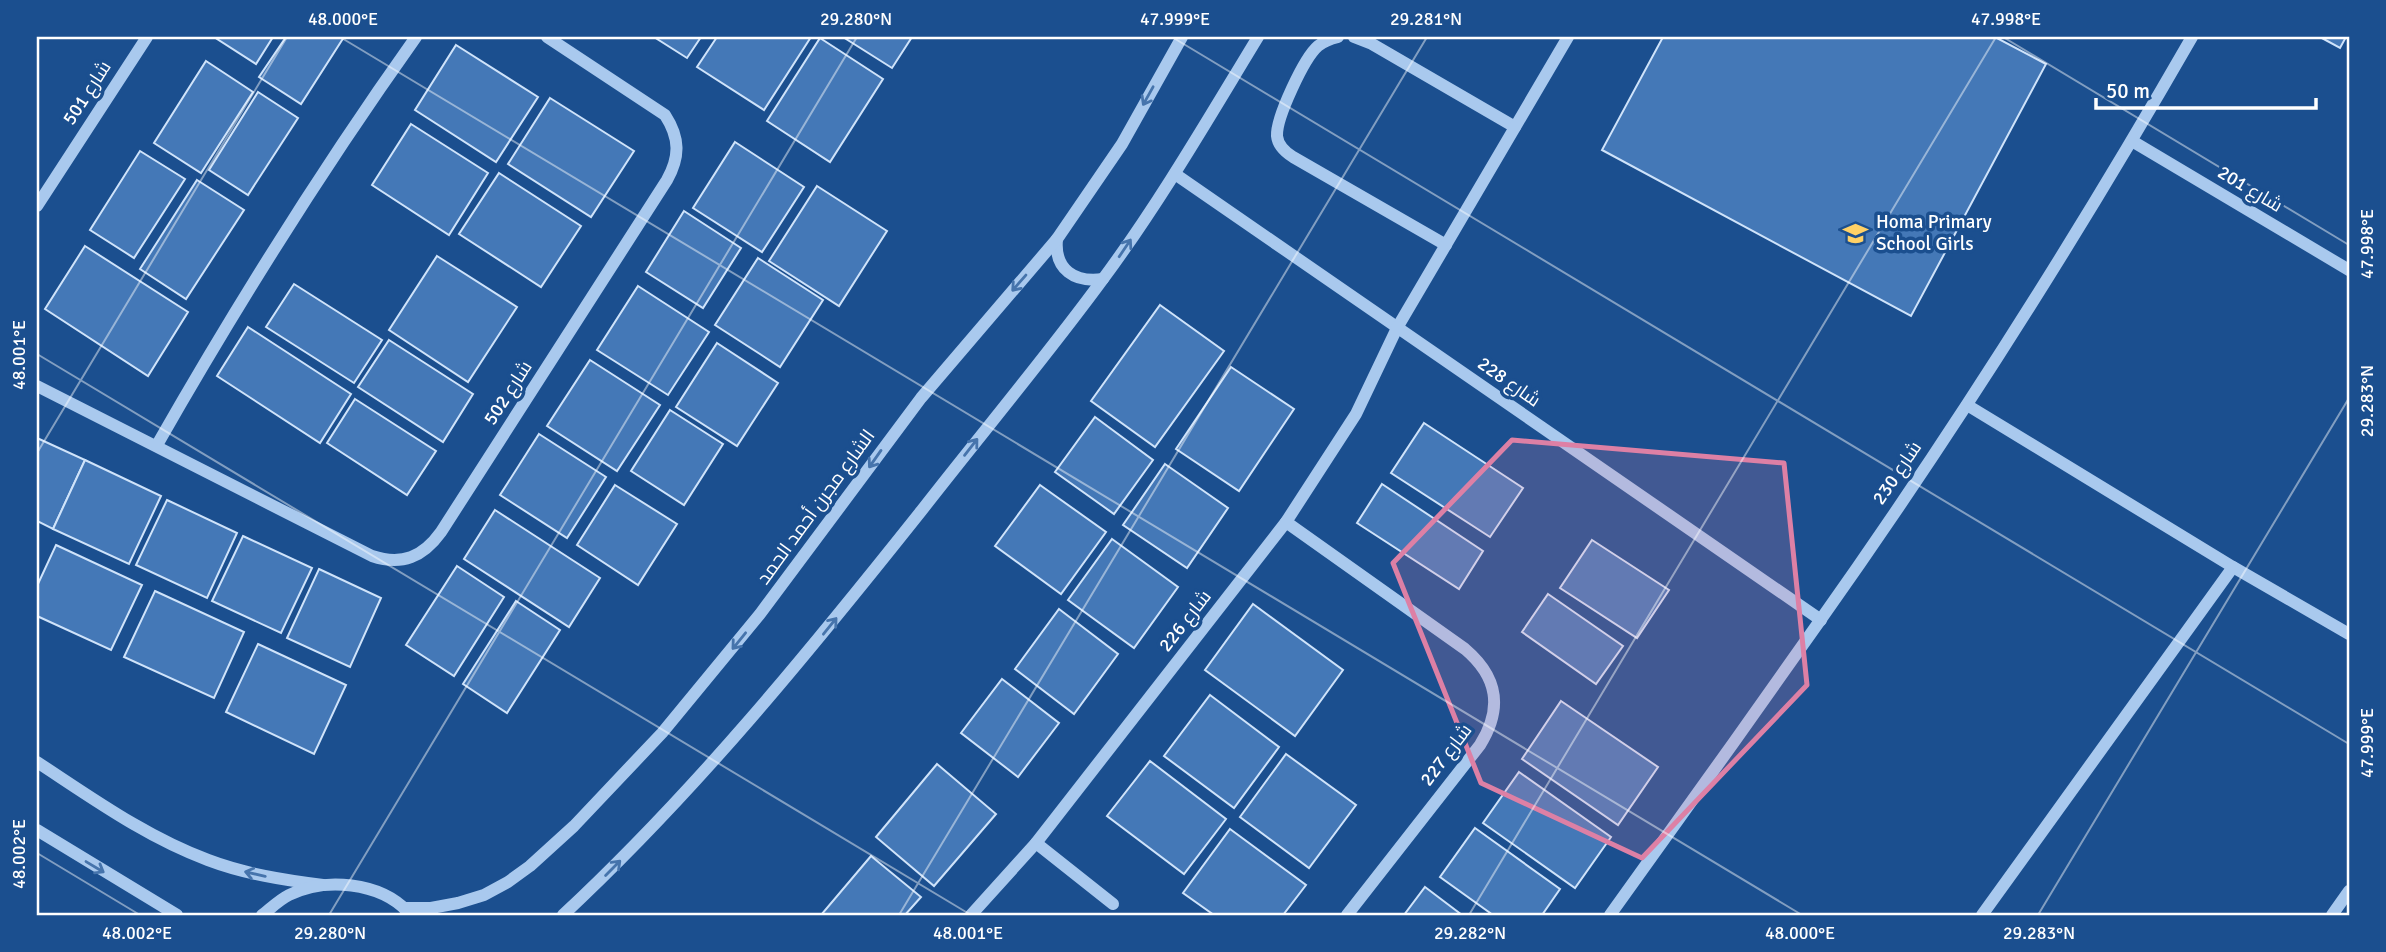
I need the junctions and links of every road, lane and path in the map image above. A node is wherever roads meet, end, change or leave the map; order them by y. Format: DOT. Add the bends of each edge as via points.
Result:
graph roads {
  1 [pos="147,37"];
  2 [pos="416,37"];
  3 [pos="547,37"];
  4 [pos="1182,37"];
  5 [pos="1258,37"];
  6 [pos="1338,37"];
  7 [pos="1354,37"];
  8 [pos="1568,37"];
  9 [pos="2190,37"];
  10 [pos="1515,127"];
  11 [pos="2132,141"];
  12 [pos="1175,174"];
  13 [pos="37,205"];
  14 [pos="1056,239"];
  15 [pos="1446,245"];
  16 [pos="2349,270"];
  17 [pos="1103,279"];
  18 [pos="1397,328"];
  19 [pos="37,387"];
  20 [pos="1967,405"];
  21 [pos="157,445"];
  22 [pos="1286,522"];
  23 [pos="2233,567"];
  24 [pos="1821,620"];
  25 [pos="2349,635"];
  26 [pos="37,762"];
  27 [pos="37,830"];
  28 [pos="1036,843"];
  29 [pos="323,885"];
  30 [pos="2349,891"];
  31 [pos="1113,904"];
  32 [pos="407,912"];
  33 [pos="177,915"];
  34 [pos="262,915"];
  35 [pos="564,915"];
  36 [pos="971,915"];
  37 [pos="1347,915"];
  38 [pos="1610,915"];
  39 [pos="1982,915"];
  40 [pos="2332,915"];
  1 -- 13 [label="street, شارع 501"];
  2 -- 21 [label="street" via="290,222"];
  3 -- 21 [label="street, شارع 502" via="665,115 673,127 677,155 667,180 435,541 418,555 396,562 372,556"];
  4 -- 14 [label="street, الشارع مجرن أحمد الحمد, one-way" via="1122,144"];
  5 -- 12 [label="street"];
  6 -- 15 [label="street" via="1317,47 1304,66 1280,118 1280,145 1293,157"];
  7 -- 10 [label="street"];
  8 -- 10 [label="street, شارع 226"];
  9 -- 11 [label="street, شارع 230"];
  10 -- 15 [label="street, شارع 226"];
  11 -- 16 [label="street, شارع 201"];
  11 -- 20 [label="street, شارع 230"];
  17 -- 12 [label="street, one-way"];
  12 -- 18 [label="street, شارع 228"];
  14 -- 17 [label="street" via="1057,257 1068,272 1084,280"];
  14 -- 32 [label="street, الشارع مجرن أحمد الحمد, one-way" via="921,398 761,614 610,790 508,883 458,903"];
  15 -- 18 [label="street, شارع 226"];
  35 -- 17 [label="street, one-way" via="679,801 798,665"];
  18 -- 22 [label="street, شارع 226" via="1356,414"];
  18 -- 24 [label="street, شارع 228"];
  19 -- 21 [label="street, شارع 502"];
  20 -- 23 [label="street"];
  20 -- 24 [label="street, شارع 230"];
  22 -- 28 [label="street, شارع 226"];
  22 -- 37 [label="street, شارع 227" via="1465,649 1479,661 1494,694 1492,721 1480,745"];
  23 -- 25 [label="street"];
  23 -- 39 [label="street"];
  24 -- 38 [label="street, شارع 230"];
  29 -- 26 [label="street, one-way" via="240,870 180,849"];
  27 -- 33 [label="street, one-way"];
  28 -- 31 [label="street"];
  28 -- 36 [label="street, شارع 226"];
  29 -- 32 [label="street" via="352,885 379,893"];
  29 -- 34 [label="street" via="289,895"];
  30 -- 40 [label="street"];
}
